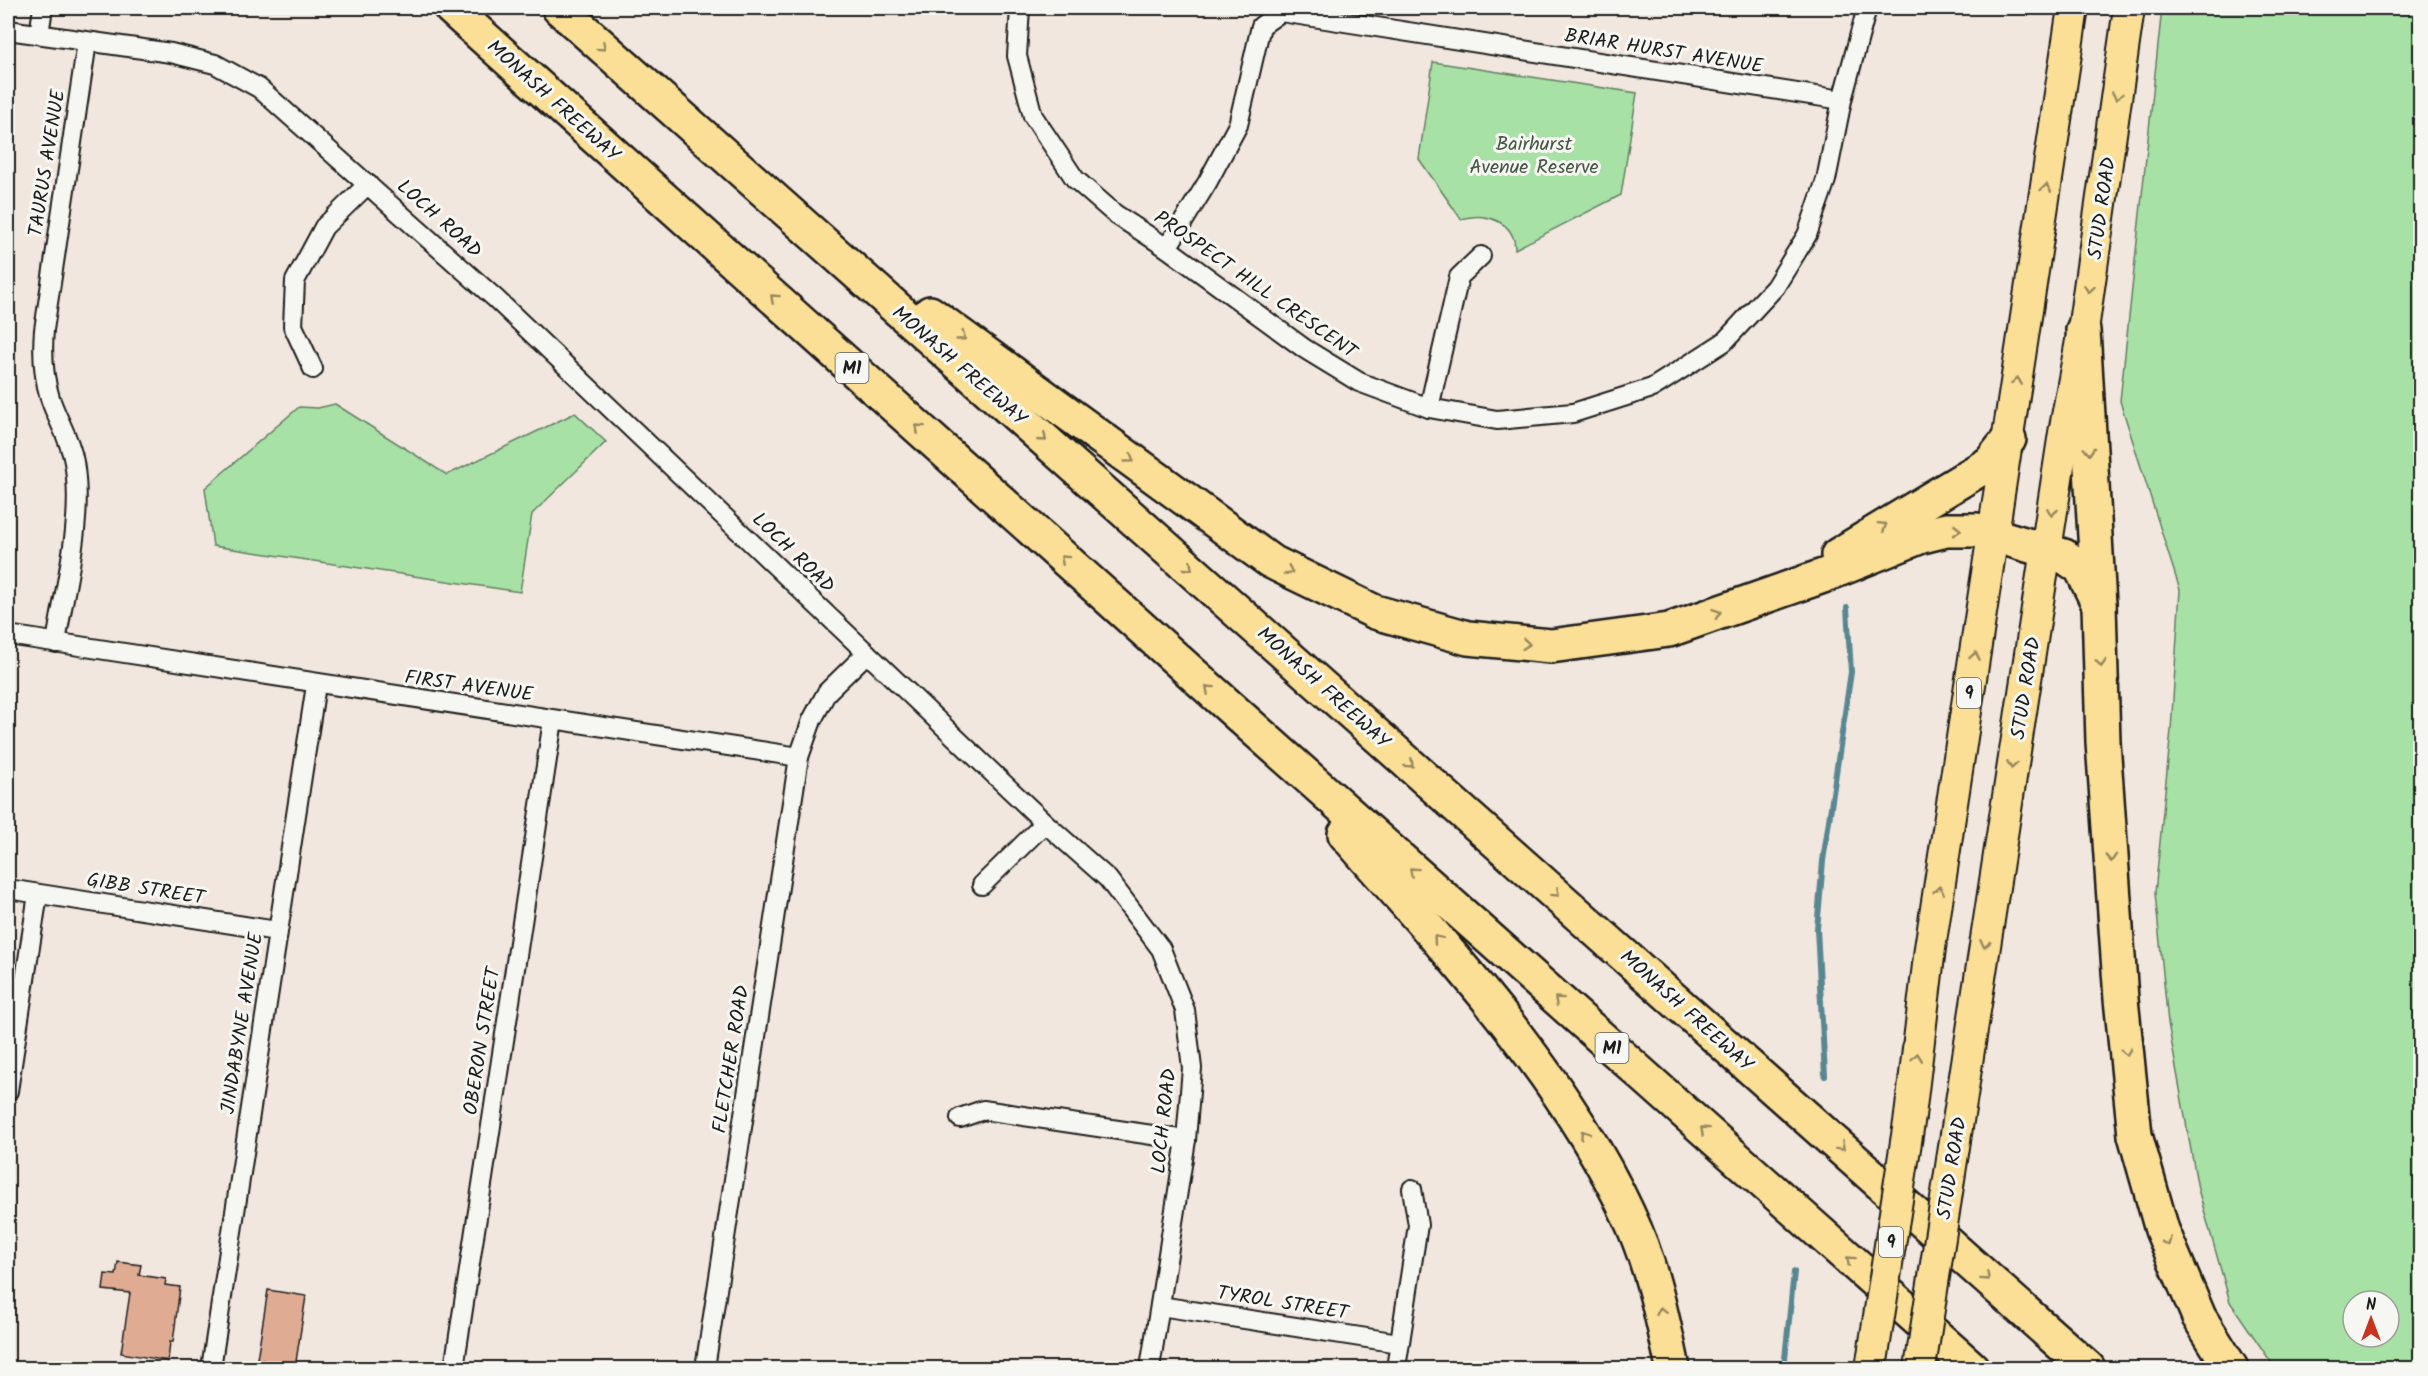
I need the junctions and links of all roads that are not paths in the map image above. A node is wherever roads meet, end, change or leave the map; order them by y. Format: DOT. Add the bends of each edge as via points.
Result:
graph roads {
  1 [pos="43,8"];
  2 [pos="451,8"];
  3 [pos="559,8"];
  4 [pos="1020,8"];
  5 [pos="1867,8"];
  6 [pos="2073,8"];
  7 [pos="2129,8"];
  8 [pos="8,30"];
  9 [pos="39,34"];
  10 [pos="87,42"];
  11 [pos="1842,100"];
  12 [pos="368,184"];
  13 [pos="763,191"];
  14 [pos="1167,248"];
  15 [pos="1480,256"];
  16 [pos="2083,330"];
  17 [pos="313,369"];
  18 [pos="1429,408"];
  19 [pos="2009,438"];
  20 [pos="1995,535"];
  21 [pos="2046,549"];
  22 [pos="1823,576"];
  23 [pos="2099,605"];
  24 [pos="8,635"];
  25 [pos="56,643"];
  26 [pos="867,653"];
  27 [pos="316,685"];
  28 [pos="553,720"];
  29 [pos="1253,728"];
  30 [pos="799,757"];
  31 [pos="1045,823"];
  32 [pos="982,885"];
  33 [pos="8,889"];
  34 [pos="38,894"];
  35 [pos="277,931"];
  36 [pos="8,1091"];
  37 [pos="960,1118"];
  38 [pos="1186,1140"];
  39 [pos="1412,1189"];
  40 [pos="1160,1306"];
  41 [pos="1399,1343"];
  42 [pos="211,1368"];
  43 [pos="454,1368"];
  44 [pos="705,1368"];
  45 [pos="1150,1368"];
  46 [pos="1395,1368"];
  47 [pos="1673,1368"];
  48 [pos="1871,1368"];
  49 [pos="1920,1368"];
  50 [pos="1972,1368"];
  51 [pos="2088,1368"];
  52 [pos="2231,1368"];
  1 -- 9 [label="street"];
  29 -- 2 [label="highway, MONASH FREEWAY / M1, one-way"];
  3 -- 13 [label="highway, MONASH FREEWAY, one-way"];
  4 -- 14 [label="street, PROSPECT HILL CRESCENT" via="1017,56 1033,116 1075,179 1115,214"];
  5 -- 11 [label="street, PROSPECT HILL CRESCENT"];
  19 -- 6 [label="highway, 9, one-way"];
  7 -- 16 [label="highway, STUD ROAD, one-way"];
  8 -- 9 [label="street, LOCH ROAD"];
  9 -- 10 [label="street, LOCH ROAD"];
  10 -- 12 [label="street, LOCH ROAD" via="171,53 215,64 259,88"];
  10 -- 25 [label="street, TAURUS AVENUE" via="42,354 50,398 71,447 76,484 76,522"];
  11 -- 14 [label="street, BRIAR HURST AVENUE" via="1281,12 1261,27 1238,125"];
  11 -- 18 [label="street, PROSPECT HILL CRESCENT" via="1826,180 1807,235 1775,287 1724,342 1652,388 1573,413 1497,420"];
  12 -- 17 [label="street" via="324,227 295,282 293,326"];
  12 -- 26 [label="street, LOCH ROAD" via="496,299"];
  13 -- 22 [label="highway, one-way" via="1270,561 1375,612 1468,638 1551,646 1669,630"];
  13 -- 51 [label="highway, MONASH FREEWAY, one-way"];
  14 -- 18 [label="street, PROSPECT HILL CRESCENT" via="1305,349 1359,382"];
  15 -- 18 [label="street" via="1460,277"];
  16 -- 21 [label="highway, STUD ROAD, one-way"];
  16 -- 23 [label="highway, one-way"];
  19 -- 20 [label="highway, 9"];
  22 -- 19 [label="highway, one-way" via="1836,556 1990,462"];
  20 -- 21 [label="highway"];
  22 -- 20 [label="highway, one-way" via="1947,530 1977,530"];
  48 -- 20 [label="highway, 9, one-way, bridge" via="1910,1116 1930,948"];
  21 -- 23 [label="highway" via="2081,568"];
  21 -- 49 [label="highway, STUD ROAD, one-way, bridge"];
  23 -- 52 [label="highway, one-way" via="2103,742 2135,1135 2162,1230 2199,1317"];
  24 -- 25 [label="street, FIRST AVENUE"];
  25 -- 27 [label="street, FIRST AVENUE"];
  26 -- 30 [label="street" via="827,692"];
  26 -- 31 [label="street, LOCH ROAD"];
  27 -- 28 [label="street, FIRST AVENUE"];
  27 -- 35 [label="street, JINDABYNE AVENUE"];
  28 -- 30 [label="street, FIRST AVENUE"];
  28 -- 43 [label="street, OBERON STREET"];
  47 -- 29 [label="highway, one-way" via="1655,1286 1628,1214 1601,1159 1475,983"];
  50 -- 29 [label="highway, MONASH FREEWAY / M1, one-way"];
  30 -- 44 [label="street, FLETCHER ROAD"];
  31 -- 32 [label="street"];
  31 -- 38 [label="street, LOCH ROAD" via="1108,879 1161,948 1185,1010 1192,1068"];
  33 -- 34 [label="street, GIBB STREET"];
  34 -- 35 [label="street, GIBB STREET"];
  34 -- 36 [label="street"];
  35 -- 42 [label="street, JINDABYNE AVENUE"];
  37 -- 38 [label="street" via="983,1110"];
  38 -- 40 [label="street, LOCH ROAD"];
  39 -- 41 [label="street" via="1418,1225"];
  40 -- 41 [label="street, TYROL STREET"];
  40 -- 45 [label="street, LOCH ROAD"];
  41 -- 46 [label="street"];
}
